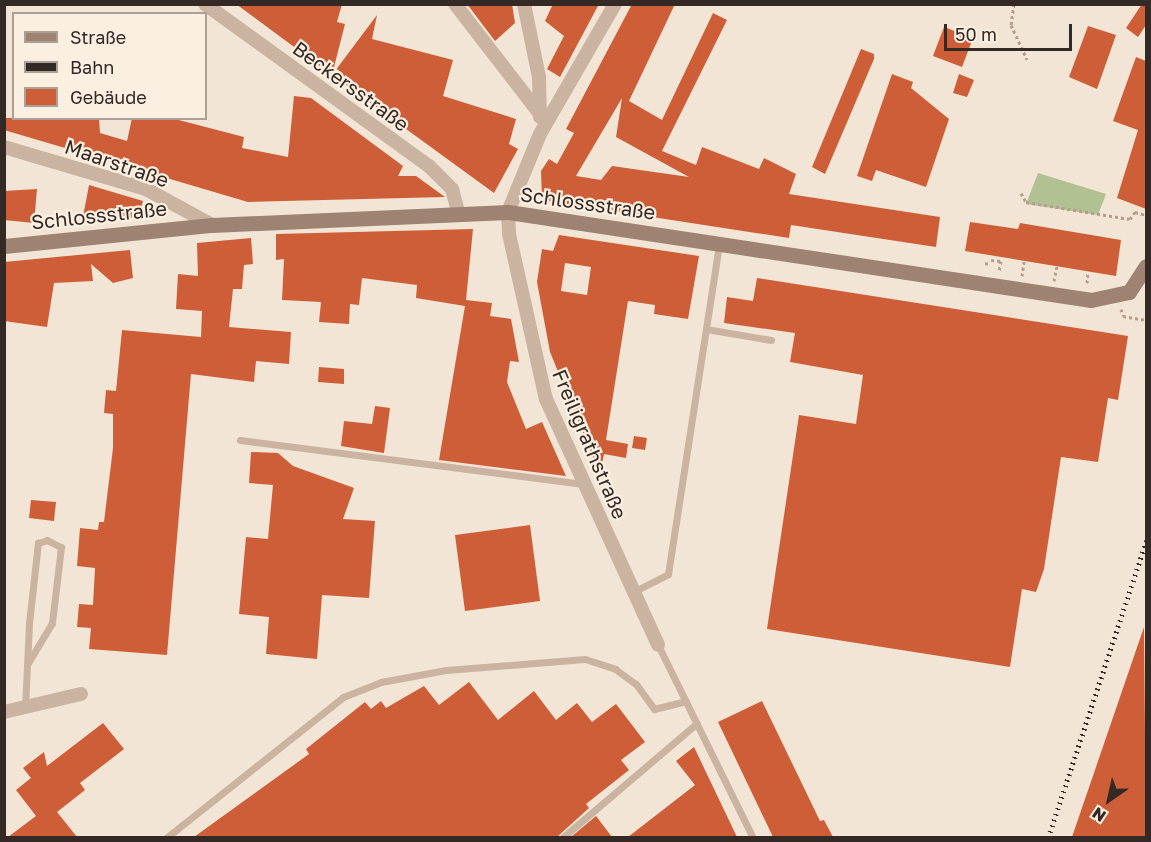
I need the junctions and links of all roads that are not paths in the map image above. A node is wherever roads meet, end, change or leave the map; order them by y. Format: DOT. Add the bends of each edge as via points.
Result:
graph roads {
  1 [pos="205,4"];
  2 [pos="455,4"];
  3 [pos="524,4"];
  4 [pos="615,4"];
  5 [pos="540,114"];
  6 [pos="540,134"];
  7 [pos="4,147"];
  8 [pos="458,212"];
  9 [pos="508,212"];
  10 [pos="212,225"];
  11 [pos="719,243"];
  12 [pos="4,246"];
  13 [pos="1146,266"];
  14 [pos="706,329"];
  15 [pos="771,340"];
  16 [pos="240,440"];
  17 [pos="583,484"];
  18 [pos="633,592"];
  19 [pos="658,645"];
  20 [pos="28,663"];
  21 [pos="81,694"];
  22 [pos="686,701"];
  23 [pos="25,708"];
  24 [pos="4,712"];
  25 [pos="697,723"];
  26 [pos="166,837"];
  27 [pos="562,837"];
  28 [pos="753,837"];
  1 -- 8 [label="street, Beckersstraße" via="429,166 452,189"];
  2 -- 5 [label="street"];
  3 -- 5 [label="street" via="539,77"];
  4 -- 6 [label="street"];
  5 -- 6 [label="street"];
  6 -- 9 [label="street"];
  7 -- 10 [label="street, Maarstraße" via="146,189"];
  8 -- 9 [label="street, Schlossstraße"];
  8 -- 10 [label="street, Schlossstraße"];
  9 -- 11 [label="street, Schlossstraße"];
  9 -- 17 [label="street, Freiligrathstraße" via="530,346 546,399"];
  10 -- 12 [label="street, Schlossstraße"];
  11 -- 13 [label="street, Schlossstraße" via="1084,299 1118,298 1138,283"];
  11 -- 14 [label="lane"];
  14 -- 15 [label="lane"];
  14 -- 18 [label="lane" via="668,574"];
  16 -- 17 [label="lane"];
  17 -- 18 [label="street, Freiligrathstraße"];
  18 -- 19 [label="street, Freiligrathstraße"];
  19 -- 22 [label="lane"];
  20 -- 20 [label="lane" via="38,543 47,540 61,547 52,623"];
  20 -- 23 [label="lane"];
  21 -- 23 [label="street"];
  22 -- 25 [label="lane"];
  22 -- 26 [label="lane" via="654,710 636,684 615,669 585,659 446,670 381,682 343,697"];
  23 -- 24 [label="street"];
  25 -- 27 [label="lane"];
  25 -- 28 [label="lane"];
}
